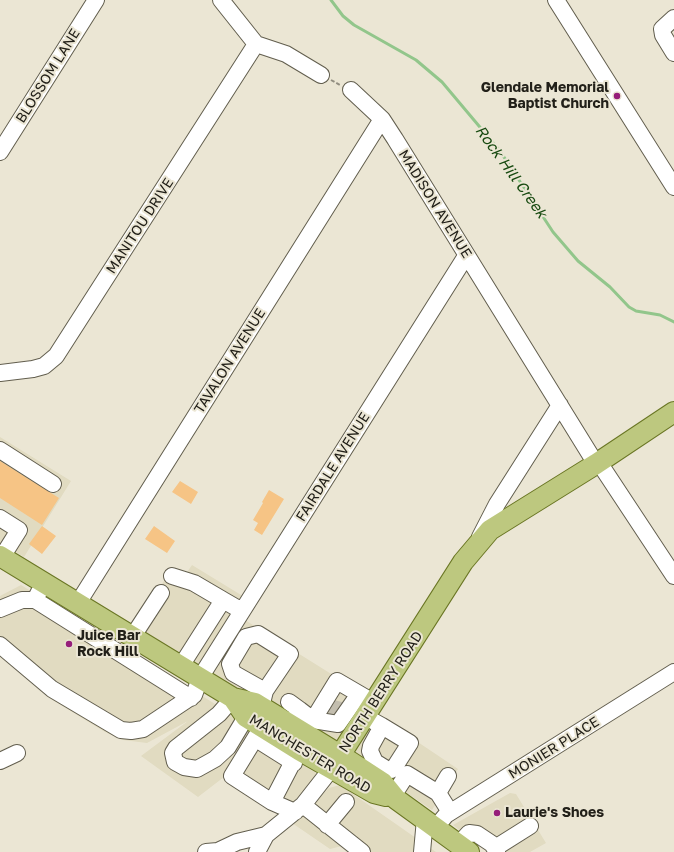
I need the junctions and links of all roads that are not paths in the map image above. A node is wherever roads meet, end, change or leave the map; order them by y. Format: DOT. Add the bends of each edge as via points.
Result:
graph roads {
  1 [pos="96,0"];
  2 [pos="221,0"];
  3 [pos="556,0"];
  4 [pos="674,18"];
  5 [pos="256,44"];
  6 [pos="674,53"];
  7 [pos="321,75"];
  8 [pos="351,90"];
  9 [pos="382,120"];
  10 [pos="0,152"];
  11 [pos="674,187"];
  12 [pos="466,256"];
  13 [pos="0,373"];
  14 [pos="560,405"];
  15 [pos="674,412"];
  16 [pos="0,450"];
  17 [pos="596,464"];
  18 [pos="53,484"];
  19 [pos="0,518"];
  20 [pos="477,544"];
  21 [pos="1,556"];
  22 [pos="172,576"];
  23 [pos="674,576"];
  24 [pos="44,583"];
  25 [pos="161,593"];
  26 [pos="35,600"];
  27 [pos="223,600"];
  28 [pos="78,603"];
  29 [pos="0,609"];
  30 [pos="242,611"];
  31 [pos="133,636"];
  32 [pos="0,645"];
  33 [pos="176,663"];
  34 [pos="232,669"];
  35 [pos="674,672"];
  36 [pos="200,678"];
  37 [pos="162,679"];
  38 [pos="228,695"];
  39 [pos="191,698"];
  40 [pos="348,707"];
  41 [pos="293,712"];
  42 [pos="258,716"];
  43 [pos="313,720"];
  44 [pos="382,726"];
  45 [pos="17,753"];
  46 [pos="297,756"];
  47 [pos="0,761"];
  48 [pos="336,761"];
  49 [pos="389,774"];
  50 [pos="448,776"];
  51 [pos="438,793"];
  52 [pos="395,798"];
  53 [pos="272,802"];
  54 [pos="346,802"];
  55 [pos="299,809"];
  56 [pos="450,812"];
  57 [pos="327,825"];
  58 [pos="530,826"];
  59 [pos="266,835"];
  60 [pos="448,836"];
  61 [pos="496,850"];
  62 [pos="422,851"];
  63 [pos="214,852"];
  64 [pos="257,852"];
  65 [pos="362,852"];
  1 -- 10 [label="street, BLOSSOM LANE"];
  2 -- 5 [label="street"];
  3 -- 11 [label="street"];
  4 -- 6 [label="street" via="662,29"];
  5 -- 7 [label="street" via="286,54"];
  5 -- 13 [label="street, MANITOU DRIVE" via="56,356 44,366 33,370"];
  8 -- 9 [label="street, MADISON AVENUE"];
  9 -- 12 [label="street, MADISON AVENUE"];
  9 -- 28 [label="street, TAVALON AVENUE"];
  12 -- 14 [label="street, MADISON AVENUE"];
  12 -- 30 [label="street, FAIRDALE AVENUE"];
  14 -- 17 [label="street, MADISON AVENUE"];
  14 -- 20 [label="street, NORTH BERRY ROAD" via="497,504"];
  15 -- 17 [label="main road, NORTH BERRY ROAD"];
  16 -- 18 [label="street"];
  17 -- 20 [label="main road, NORTH BERRY ROAD" via="490,530"];
  17 -- 23 [label="street, MADISON AVENUE" via="602,467"];
  19 -- 21 [label="street" via="19,530"];
  20 -- 40 [label="main road, NORTH BERRY ROAD"];
  21 -- 24 [label="main road, MANCHESTER ROAD"];
  22 -- 27 [label="street" via="194,583"];
  24 -- 26 [label="street"];
  24 -- 28 [label="main road, MANCHESTER ROAD"];
  25 -- 31 [label="street"];
  26 -- 29 [label="street" via="22,600"];
  26 -- 37 [label="street"];
  27 -- 30 [label="street"];
  27 -- 33 [label="street"];
  28 -- 31 [label="main road, MANCHESTER ROAD"];
  30 -- 36 [label="street, FAIRDALE AVENUE"];
  31 -- 33 [label="main road, MANCHESTER ROAD"];
  32 -- 39 [label="street" via="59,694 121,730 131,732 143,729"];
  33 -- 36 [label="main road, MANCHESTER ROAD"];
  33 -- 37 [label="street"];
  34 -- 38 [label="street"];
  34 -- 42 [label="street"];
  34 -- 42 [label="street" via="247,644 258,634 290,654"];
  35 -- 56 [label="street, MONIER PLACE"];
  36 -- 38 [label="main road, MANCHESTER ROAD"];
  36 -- 39 [label="street, FAIRDALE AVENUE" via="197,690"];
  37 -- 39 [label="street"];
  38 -- 42 [label="main road, MANCHESTER ROAD"];
  38 -- 42 [label="street" via="219,714 172,753 175,762 193,769 202,767 228,747"];
  40 -- 43 [label="street"];
  40 -- 43 [label="street" via="338,724"];
  40 -- 44 [label="street"];
  40 -- 48 [label="main road, NORTH BERRY ROAD"];
  41 -- 42 [label="main road, MANCHESTER ROAD"];
  41 -- 43 [label="street"];
  41 -- 48 [label="main road, MANCHESTER ROAD"];
  42 -- 46 [label="main road, MANCHESTER ROAD"];
  42 -- 53 [label="street" via="232,776"];
  44 -- 49 [label="street" via="370,751 375,762"];
  44 -- 49 [label="street" via="410,743"];
  45 -- 47 [label="street"];
  46 -- 48 [label="main road, MANCHESTER ROAD"];
  46 -- 53 [label="street"];
  48 -- 49 [label="main road, MANCHESTER ROAD"];
  48 -- 52 [label="main road, MANCHESTER ROAD" via="374,793"];
  48 -- 55 [label="street, NORTH BERRY ROAD"];
  49 -- 51 [label="street" via="407,774"];
  49 -- 52 [label="main road, MANCHESTER ROAD"];
  50 -- 51 [label="street"];
  51 -- 56 [label="street"];
  52 -- 60 [label="main road, MANCHESTER ROAD"];
  53 -- 55 [label="street"];
  54 -- 57 [label="street"];
  55 -- 57 [label="street"];
  55 -- 59 [label="street, NORTH BERRY ROAD"];
  56 -- 60 [label="street, MONIER PLACE"];
  57 -- 65 [label="street"];
  58 -- 61 [label="street"];
  59 -- 63 [label="street, NORTH BERRY ROAD" via="237,842"];
  59 -- 64 [label="street"];
  60 -- 61 [label="street" via="477,834"];
  60 -- 62 [label="street"];
  60 -- 62 [label="street"];
}
